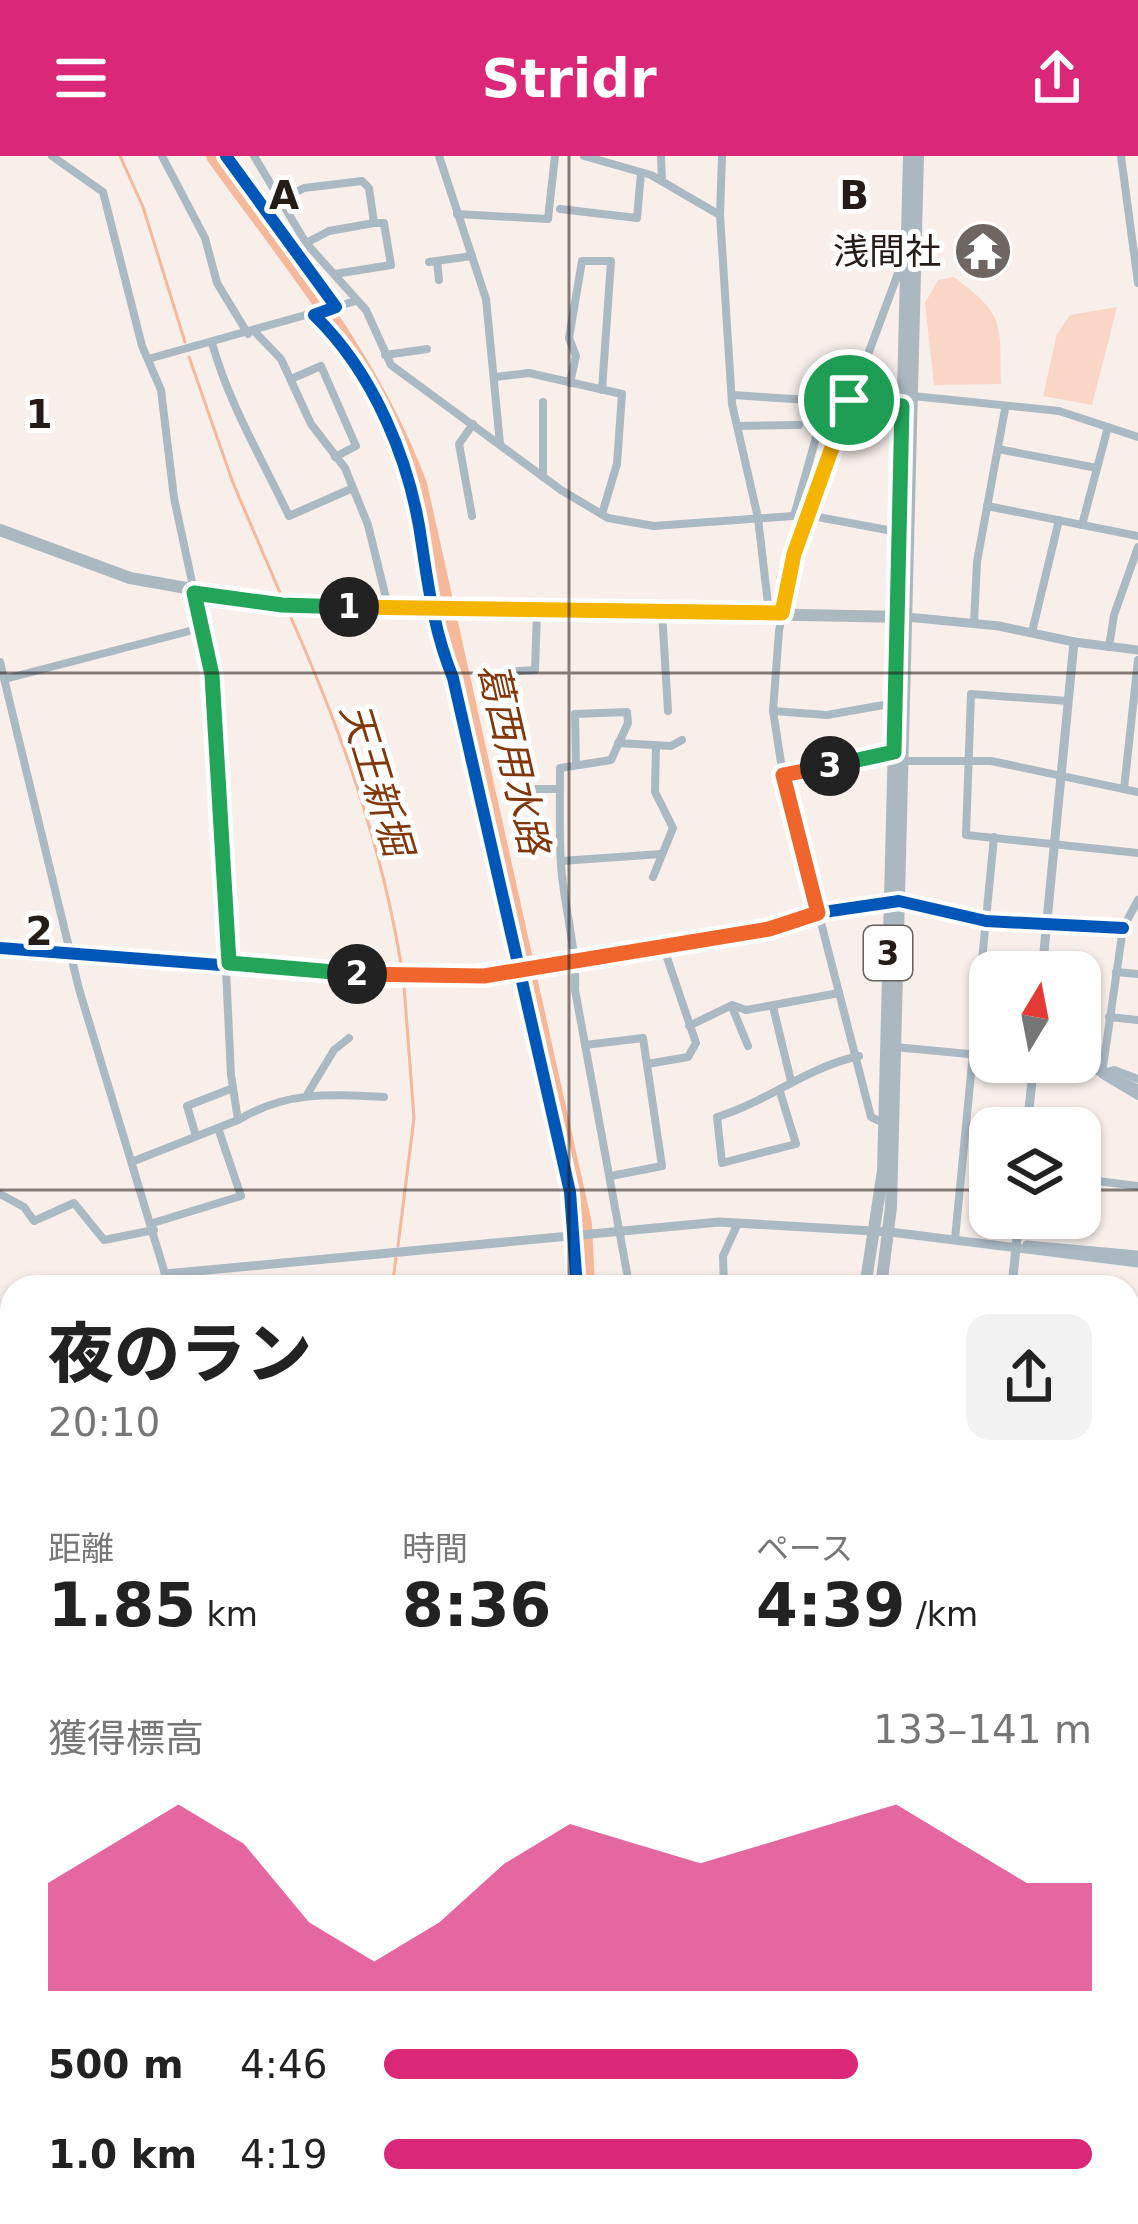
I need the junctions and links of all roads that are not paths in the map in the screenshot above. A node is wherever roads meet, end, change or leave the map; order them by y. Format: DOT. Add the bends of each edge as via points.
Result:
graph roads {
  1 [pos="52,156"];
  2 [pos="162,156"];
  3 [pos="254,156"];
  4 [pos="439,156"];
  5 [pos="555,156"];
  6 [pos="584,156"];
  7 [pos="661,156"];
  8 [pos="722,156"];
  9 [pos="909,156"];
  10 [pos="918,156"];
  11 [pos="1121,156"];
  12 [pos="641,173"];
  13 [pos="662,181"];
  14 [pos="278,202"];
  15 [pos="560,209"];
  16 [pos="457,214"];
  17 [pos="719,214"];
  18 [pos="374,223"];
  19 [pos="306,243"];
  20 [pos="907,255"];
  21 [pos="472,256"];
  22 [pos="334,274"];
  23 [pos="439,280"];
  24 [pos="1138,284"];
  25 [pos="356,301"];
  26 [pos="252,333"];
  27 [pos="212,343"];
  28 [pos="427,349"];
  29 [pos="385,355"];
  30 [pos="148,359"];
  31 [pos="495,377"];
  32 [pos="291,379"];
  33 [pos="571,383"];
  34 [pos="602,390"];
  35 [pos="732,394"];
  36 [pos="827,398"];
  37 [pos="849,400"];
  38 [pos="543,401"];
  39 [pos="907,401"];
  40 [pos="1005,409"];
  41 [pos="473,424"];
  42 [pos="799,425"];
  43 [pos="737,426"];
  44 [pos="1108,427"];
  45 [pos="1138,437"];
  46 [pos="500,444"];
  47 [pos="998,448"];
  48 [pos="335,458"];
  49 [pos="1097,468"];
  50 [pos="543,477"];
  51 [pos="353,488"];
  52 [pos="987,506"];
  53 [pos="602,514"];
  54 [pos="807,515"];
  55 [pos="472,516"];
  56 [pos="794,516"];
  57 [pos="758,518"];
  58 [pos="1059,520"];
  59 [pos="1082,525"];
  60 [pos="0,530"];
  61 [pos="898,532"];
  62 [pos="1137,533"];
  63 [pos="1138,548"];
  64 [pos="1126,579"];
  65 [pos="1138,581"];
  66 [pos="194,593"];
  67 [pos="388,608"];
  68 [pos="536,612"];
  69 [pos="662,612"];
  70 [pos="775,613"];
  71 [pos="902,617"];
  72 [pos="974,622"];
  73 [pos="201,628"];
  74 [pos="1032,632"];
  75 [pos="1074,642"];
  76 [pos="1109,647"];
  77 [pos="1138,650"];
  78 [pos="1138,660"];
  79 [pos="0,662"];
  80 [pos="4,679"];
  81 [pos="1068,701"];
  82 [pos="895,703"];
  83 [pos="668,711"];
  84 [pos="772,711"];
  85 [pos="682,740"];
  86 [pos="618,743"];
  87 [pos="656,745"];
  88 [pos="898,756"];
  89 [pos="970,762"];
  90 [pos="576,766"];
  91 [pos="783,775"];
  92 [pos="1061,776"];
  93 [pos="560,789"];
  94 [pos="1124,789"];
  95 [pos="1138,792"];
  96 [pos="994,837"];
  97 [pos="1054,844"];
  98 [pos="1138,853"];
  99 [pos="661,854"];
  100 [pos="561,862"];
  101 [pos="653,877"];
  102 [pos="894,901"];
  103 [pos="1136,907"];
  104 [pos="818,913"];
  105 [pos="986,921"];
  106 [pos="1047,921"];
  107 [pos="1123,928"];
  108 [pos="662,944"];
  109 [pos="0,948"];
  110 [pos="983,951"];
  111 [pos="1044,951"];
  112 [pos="70,952"];
  113 [pos="576,959"];
  114 [pos="229,963"];
  115 [pos="1116,972"];
  116 [pos="1138,974"];
  117 [pos="839,993"];
  118 [pos="732,1005"];
  119 [pos="773,1006"];
  120 [pos="1109,1017"];
  121 [pos="1138,1020"];
  122 [pos="688,1026"];
  123 [pos="349,1038"];
  124 [pos="585,1046"];
  125 [pos="748,1046"];
  126 [pos="895,1047"];
  127 [pos="969,1054"];
  128 [pos="859,1056"];
  129 [pos="647,1064"];
  130 [pos="1102,1074"];
  131 [pos="1138,1079"];
  132 [pos="791,1081"];
  133 [pos="970,1083"];
  134 [pos="233,1088"];
  135 [pos="780,1092"];
  136 [pos="308,1093"];
  137 [pos="1138,1093"];
  138 [pos="384,1097"];
  139 [pos="238,1120"];
  140 [pos="884,1123"];
  141 [pos="218,1127"];
  142 [pos="196,1136"];
  143 [pos="134,1161"];
  144 [pos="611,1176"];
  145 [pos="1101,1182"];
  146 [pos="1138,1186"];
  147 [pos="0,1194"];
  148 [pos="738,1223"];
  149 [pos="153,1227"];
  150 [pos="621,1229"];
  151 [pos="883,1231"];
  152 [pos="955,1239"];
  153 [pos="1016,1239"];
  154 [pos="1016,1246"];
  155 [pos="1138,1259"];
  156 [pos="627,1273"];
  157 [pos="165,1274"];
  158 [pos="724,1275"];
  159 [pos="869,1275"];
  160 [pos="881,1275"];
  161 [pos="1013,1275"];
  1 -- 30 [label="street" via="104,192"];
  2 -- 26 [label="street" via="205,238 218,283"];
  3 -- 14 [label="street"];
  4 -- 16 [label="street"];
  5 -- 16 [label="street" via="548,219"];
  6 -- 12 [label="street"];
  7 -- 13 [label="street"];
  8 -- 17 [label="street"];
  9 -- 20 [label="main road, 3"];
  10 -- 39 [label="main road, 3"];
  11 -- 24 [label="street"];
  12 -- 13 [label="street"];
  12 -- 15 [label="street" via="637,218"];
  13 -- 17 [label="street"];
  14 -- 18 [label="street" via="304,188 362,181"];
  14 -- 19 [label="street"];
  16 -- 21 [label="street"];
  17 -- 35 [label="street"];
  18 -- 19 [label="street"];
  18 -- 22 [label="street" via="384,223 391,265"];
  19 -- 22 [label="street"];
  20 -- 37 [label="street"];
  20 -- 39 [label="main road, 3"];
  21 -- 23 [label="street" via="433,262"];
  21 -- 31 [label="street"];
  22 -- 25 [label="street"];
  25 -- 26 [label="street"];
  25 -- 29 [label="street"];
  26 -- 27 [label="street"];
  26 -- 32 [label="street"];
  27 -- 30 [label="street"];
  27 -- 51 [label="street" via="226,394 289,516"];
  28 -- 29 [label="street"];
  29 -- 41 [label="street"];
  30 -- 66 [label="street" via="161,391"];
  31 -- 33 [label="street" via="529,373"];
  31 -- 46 [label="street"];
  32 -- 48 [label="street"];
  32 -- 48 [label="street" via="321,366 356,446"];
  33 -- 34 [label="street"];
  33 -- 34 [label="street" via="576,356 569,338 582,261 611,261"];
  34 -- 53 [label="street" via="623,396 617,464"];
  35 -- 36 [label="street"];
  35 -- 43 [label="street"];
  36 -- 37 [label="street"];
  36 -- 56 [label="street"];
  37 -- 39 [label="street"];
  37 -- 54 [label="street"];
  38 -- 50 [label="street"];
  39 -- 40 [label="street"];
  39 -- 61 [label="main road, 3"];
  39 -- 71 [label="main road, 3"];
  40 -- 44 [label="street" via="1059,411"];
  40 -- 47 [label="street"];
  41 -- 46 [label="street"];
  41 -- 55 [label="street" via="459,443"];
  42 -- 43 [label="street"];
  43 -- 57 [label="street"];
  44 -- 45 [label="street"];
  44 -- 49 [label="street"];
  46 -- 50 [label="street"];
  47 -- 49 [label="street"];
  47 -- 52 [label="street"];
  48 -- 51 [label="street"];
  49 -- 59 [label="street"];
  50 -- 53 [label="street"];
  51 -- 67 [label="street"];
  52 -- 58 [label="street"];
  52 -- 72 [label="street"];
  53 -- 57 [label="street" via="653,526"];
  54 -- 56 [label="street"];
  54 -- 61 [label="street"];
  54 -- 70 [label="street"];
  56 -- 57 [label="street"];
  57 -- 70 [label="street"];
  58 -- 59 [label="street"];
  58 -- 74 [label="street"];
  59 -- 62 [label="street"];
  60 -- 66 [label="main road" via="91,566"];
  61 -- 71 [label="main road, 3"];
  63 -- 64 [label="street"];
  64 -- 65 [label="street"];
  64 -- 76 [label="street"];
  66 -- 67 [label="main road"];
  66 -- 73 [label="street"];
  67 -- 68 [label="main road"];
  68 -- 69 [label="main road"];
  68 -- 93 [label="street" via="535,670 506,672 531,789"];
  69 -- 70 [label="main road"];
  69 -- 83 [label="street"];
  70 -- 71 [label="main road"];
  70 -- 84 [label="street"];
  71 -- 72 [label="street"];
  71 -- 82 [label="main road, 3"];
  71 -- 88 [label="main road, 3"];
  72 -- 74 [label="street"];
  73 -- 80 [label="street"];
  73 -- 114 [label="street" via="212,675"];
  74 -- 75 [label="street"];
  75 -- 76 [label="street"];
  75 -- 81 [label="street"];
  76 -- 77 [label="street"];
  78 -- 94 [label="street"];
  79 -- 80 [label="street"];
  80 -- 112 [label="street"];
  81 -- 89 [label="street" via="971,694"];
  81 -- 92 [label="street"];
  82 -- 84 [label="street" via="827,715"];
  82 -- 88 [label="main road, 3"];
  84 -- 91 [label="street"];
  85 -- 87 [label="street"];
  86 -- 87 [label="street"];
  86 -- 90 [label="street" via="611,760"];
  86 -- 90 [label="street" via="627,712 575,714"];
  87 -- 99 [label="street" via="656,792 673,828"];
  88 -- 89 [label="street"];
  88 -- 91 [label="street"];
  88 -- 102 [label="main road, 3"];
  89 -- 92 [label="street"];
  89 -- 96 [label="street" via="965,835"];
  90 -- 93 [label="street" via="560,768"];
  91 -- 104 [label="street"];
  92 -- 94 [label="street"];
  92 -- 97 [label="street"];
  93 -- 100 [label="street"];
  94 -- 95 [label="street"];
  96 -- 97 [label="street"];
  96 -- 105 [label="street"];
  97 -- 98 [label="street"];
  97 -- 106 [label="street"];
  99 -- 100 [label="street"];
  99 -- 101 [label="street"];
  100 -- 113 [label="street"];
  102 -- 104 [label="street"];
  102 -- 105 [label="street"];
  102 -- 126 [label="main road, 3"];
  102 -- 140 [label="main road, 3"];
  103 -- 107 [label="street"];
  104 -- 108 [label="street" via="769,929"];
  104 -- 117 [label="street"];
  105 -- 106 [label="street"];
  105 -- 110 [label="street"];
  106 -- 107 [label="street"];
  106 -- 111 [label="street"];
  107 -- 115 [label="street"];
  108 -- 113 [label="street"];
  108 -- 122 [label="street"];
  109 -- 112 [label="street"];
  112 -- 114 [label="street"];
  112 -- 143 [label="street"];
  113 -- 114 [label="street" via="388,978"];
  113 -- 124 [label="street"];
  114 -- 134 [label="street"];
  115 -- 116 [label="street"];
  115 -- 120 [label="street"];
  117 -- 119 [label="street"];
  117 -- 128 [label="street"];
  118 -- 119 [label="street"];
  118 -- 122 [label="street"];
  118 -- 125 [label="street"];
  119 -- 132 [label="street"];
  120 -- 121 [label="street"];
  120 -- 130 [label="street"];
  122 -- 129 [label="street" via="696,1043 688,1057"];
  123 -- 136 [label="street"];
  124 -- 129 [label="street" via="640,1035"];
  124 -- 144 [label="street"];
  126 -- 127 [label="street"];
  126 -- 151 [label="main road, 3"];
  128 -- 132 [label="street"];
  128 -- 140 [label="street" via="871,1117"];
  129 -- 144 [label="street" via="662,1166"];
  130 -- 131 [label="street"];
  130 -- 137 [label="street"];
  132 -- 135 [label="street"];
  133 -- 152 [label="street"];
  134 -- 139 [label="street"];
  134 -- 142 [label="street" via="187,1106"];
  135 -- 135 [label="street" via="717,1117 722,1163 796,1144"];
  136 -- 138 [label="street"];
  136 -- 139 [label="street"];
  139 -- 141 [label="street"];
  140 -- 151 [label="main road, 3"];
  141 -- 142 [label="street"];
  141 -- 149 [label="street" via="241,1196"];
  142 -- 143 [label="street"];
  143 -- 149 [label="street"];
  144 -- 150 [label="street"];
  145 -- 146 [label="street"];
  147 -- 149 [label="street" via="34,1221 74,1203 104,1240"];
  148 -- 150 [label="street"];
  148 -- 151 [label="street"];
  148 -- 158 [label="street"];
  149 -- 157 [label="street"];
  150 -- 156 [label="street"];
  150 -- 157 [label="street"];
  151 -- 152 [label="street"];
  151 -- 159 [label="main road, 3"];
  151 -- 160 [label="main road, 3"];
  152 -- 154 [label="street"];
  153 -- 154 [label="street"];
  154 -- 155 [label="street"];
  154 -- 161 [label="street"];
}
